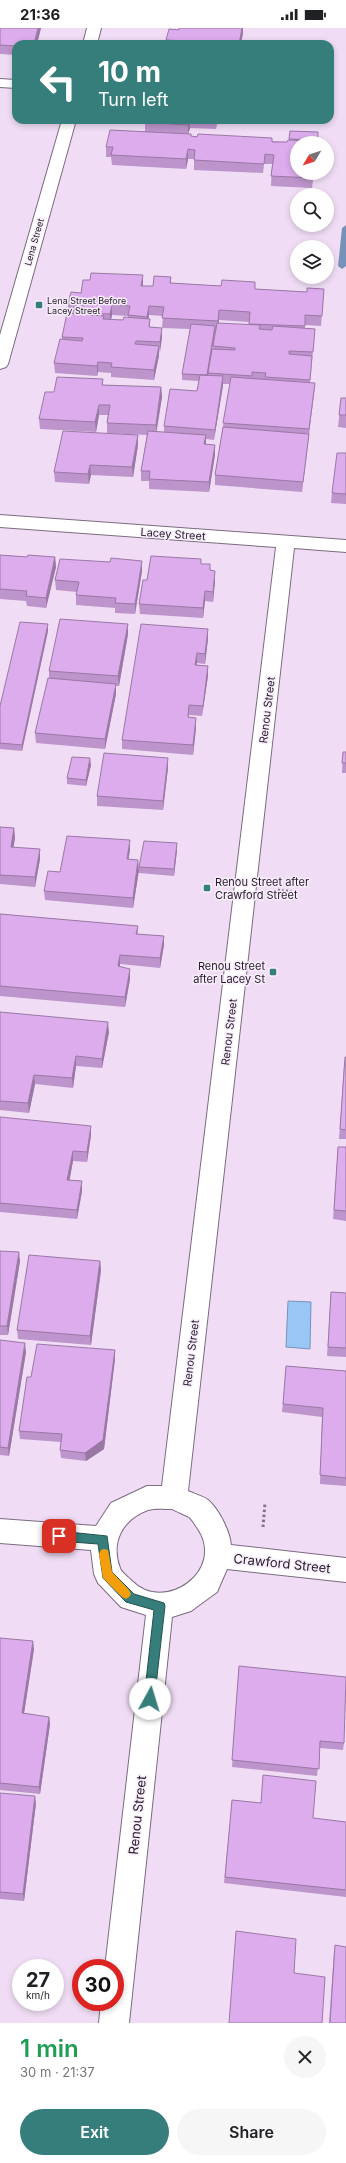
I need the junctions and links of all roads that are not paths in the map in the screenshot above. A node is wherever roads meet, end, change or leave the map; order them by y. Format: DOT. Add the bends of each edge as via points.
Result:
graph roads {
  1 [pos="94,28"];
  2 [pos="91,40"];
  3 [pos="0,83"];
  4 [pos="12,84"];
  5 [pos="68,124"];
  6 [pos="0,364"];
  7 [pos="0,521"];
  8 [pos="286,542"];
  9 [pos="346,546"];
  10 [pos="174,1497"];
  11 [pos="0,1531"];
  12 [pos="103,1539"];
  13 [pos="219,1556"];
  14 [pos="346,1570"];
  15 [pos="160,1606"];
  16 [pos="114,2023"];
  1 -- 2 [label="street"];
  3 -- 4 [label="street"];
  5 -- 6 [label="street, Lena Street"];
  7 -- 8 [label="street, Lacey Street"];
  8 -- 9 [label="street, Lacey Street"];
  8 -- 10 [label="street, Renou Street"];
  10 -- 12 [label="street" via="147,1498 120,1511"];
  10 -- 13 [label="street" via="199,1510 217,1535"];
  11 -- 12 [label="street"];
  12 -- 15 [label="street" via="107,1574 130,1598"];
  13 -- 14 [label="street, Crawford Street"];
  13 -- 15 [label="street" via="208,1583 182,1602"];
  15 -- 16 [label="street, Renou Street"];
}
